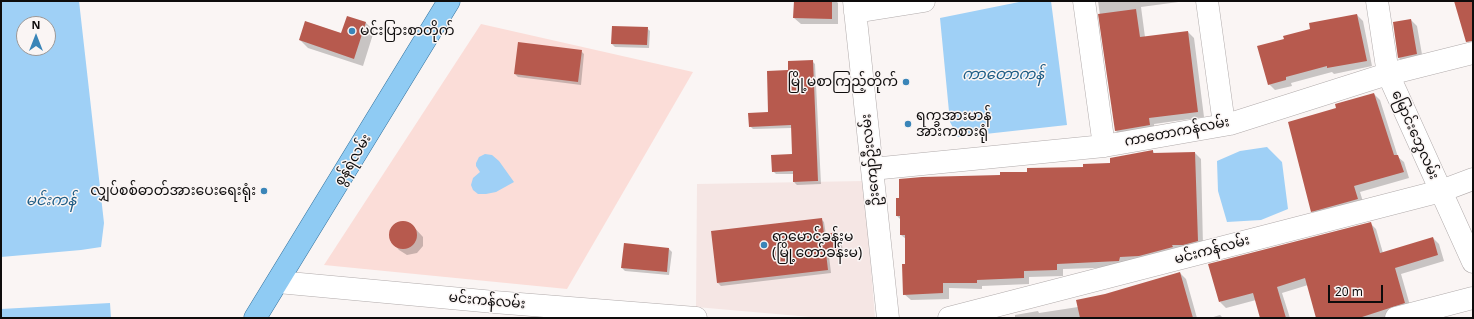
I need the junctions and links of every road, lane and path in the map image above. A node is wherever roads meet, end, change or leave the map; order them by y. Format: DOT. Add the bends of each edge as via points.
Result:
graph roads {
  1 [pos="449,1"];
  2 [pos="924,1"];
  3 [pos="1084,1"];
  4 [pos="1207,1"];
  5 [pos="1377,1"];
  6 [pos="855,6"];
  7 [pos="1473,53"];
  8 [pos="1388,74"];
  9 [pos="1224,124"];
  10 [pos="1104,146"];
  11 [pos="872,169"];
  12 [pos="1473,179"];
  13 [pos="1440,191"];
  14 [pos="1473,262"];
  15 [pos="278,282"];
  16 [pos="1473,298"];
  17 [pos="255,318"];
  18 [pos="696,318"];
  19 [pos="888,318"];
  20 [pos="949,318"];
  21 [pos="1396,318"];
  1 -- 15 [label="main road, စွန်ရဲလမ်း"];
  2 -- 6 [label="street"];
  3 -- 10 [label="street"];
  4 -- 9 [label="street"];
  5 -- 8 [label="street, မြောင်းဘွေလမ်း"];
  6 -- 11 [label="street, ဦးကျော်ဦးလမ်း"];
  7 -- 8 [label="street, ကာတောကန်လမ်း"];
  8 -- 9 [label="street, ကာတောကန်လမ်း"];
  8 -- 13 [label="street, မြောင်းဘွေလမ်း"];
  9 -- 10 [label="street, ကာတောကန်လမ်း"];
  10 -- 11 [label="street, ကာတောကန်လမ်း"];
  11 -- 19 [label="street, ဦးကျော်ဦးလမ်း"];
  12 -- 13 [label="street, မင်းကန်လမ်း"];
  13 -- 14 [label="street, မြောင်းဘွေလမ်း"];
  13 -- 20 [label="street, မင်းကန်လမ်း"];
  15 -- 17 [label="main road, စွန်ရဲလမ်း"];
  15 -- 18 [label="street, မင်းကန်လမ်း"];
  16 -- 21 [label="street"];
}
